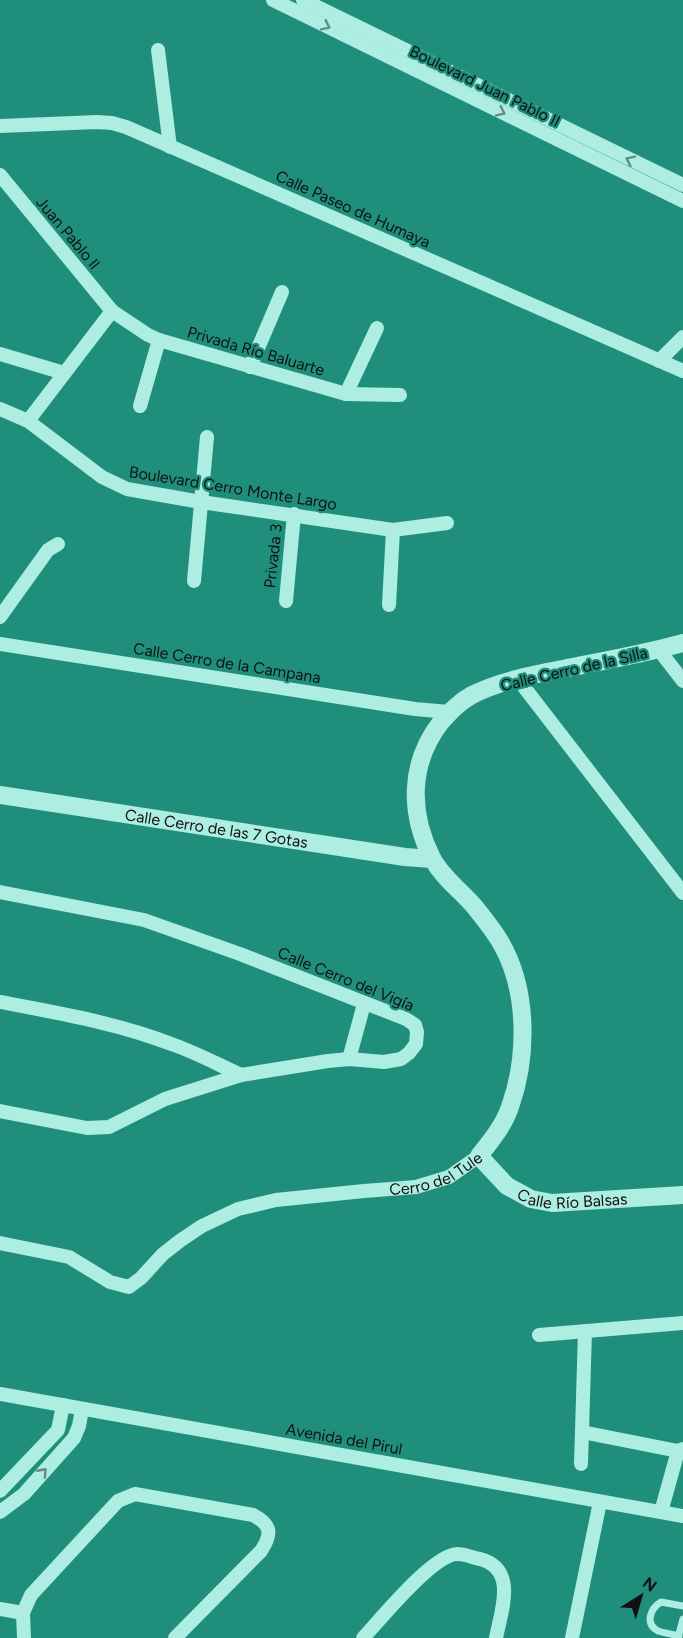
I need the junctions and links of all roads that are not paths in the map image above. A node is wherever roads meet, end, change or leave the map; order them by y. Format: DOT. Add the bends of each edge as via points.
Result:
graph roads {
  1 [pos="273,0"];
  2 [pos="303,0"];
  3 [pos="158,50"];
  4 [pos="0,126"];
  5 [pos="170,147"];
  6 [pos="0,175"];
  7 [pos="683,185"];
  8 [pos="683,201"];
  9 [pos="282,292"];
  10 [pos="112,311"];
  11 [pos="377,328"];
  12 [pos="683,337"];
  13 [pos="159,340"];
  14 [pos="0,354"];
  15 [pos="659,361"];
  16 [pos="250,367"];
  17 [pos="683,371"];
  18 [pos="64,373"];
  19 [pos="346,394"];
  20 [pos="400,395"];
  21 [pos="140,406"];
  22 [pos="0,409"];
  23 [pos="28,421"];
  24 [pos="207,437"];
  25 [pos="201,502"];
  26 [pos="294,514"];
  27 [pos="447,523"];
  28 [pos="393,530"];
  29 [pos="58,544"];
  30 [pos="194,581"];
  31 [pos="286,601"];
  32 [pos="389,605"];
  33 [pos="0,617"];
  34 [pos="683,643"];
  35 [pos="0,644"];
  36 [pos="658,650"];
  37 [pos="517,678"];
  38 [pos="683,681"];
  39 [pos="449,712"];
  40 [pos="0,795"];
  41 [pos="432,859"];
  42 [pos="0,892"];
  43 [pos="683,893"];
  44 [pos="0,1002"];
  45 [pos="364,1004"];
  46 [pos="349,1059"];
  47 [pos="241,1075"];
  48 [pos="0,1111"];
  49 [pos="479,1156"];
  50 [pos="683,1195"];
  51 [pos="0,1243"];
  52 [pos="683,1323"];
  53 [pos="585,1331"];
  54 [pos="539,1335"];
  55 [pos="0,1394"];
  56 [pos="63,1406"];
  57 [pos="82,1409"];
  58 [pos="582,1432"];
  59 [pos="681,1450"];
  60 [pos="581,1464"];
  61 [pos="0,1491"];
  62 [pos="600,1502"];
  63 [pos="1,1509"];
  64 [pos="661,1512"];
  65 [pos="683,1516"];
  66 [pos="683,1606"];
  67 [pos="0,1610"];
  68 [pos="23,1613"];
  69 [pos="683,1619"];
  70 [pos="678,1637"];
  71 [pos="24,1638"];
  72 [pos="176,1638"];
  73 [pos="363,1638"];
  74 [pos="496,1638"];
  75 [pos="572,1638"];
  1 -- 8 [label="street, Boulevard Juan Pablo II, one-way"];
  7 -- 2 [label="street, Boulevard Juan Pablo II, one-way"];
  3 -- 5 [label="street"];
  4 -- 5 [label="street, Calle Paseo de Humaya" via="112,123"];
  5 -- 15 [label="street, Calle Paseo de Humaya"];
  6 -- 10 [label="street, Juan Pablo ll"];
  9 -- 16 [label="street"];
  10 -- 13 [label="street, Privada Río Baluarte"];
  10 -- 18 [label="street"];
  11 -- 19 [label="street"];
  12 -- 15 [label="street"];
  13 -- 16 [label="street, Privada Río Baluarte"];
  13 -- 21 [label="street"];
  14 -- 18 [label="street"];
  15 -- 17 [label="street, Calle Paseo de Humaya"];
  16 -- 19 [label="street, Privada Río Baluarte"];
  18 -- 23 [label="street"];
  19 -- 20 [label="street, Privada Río Baluarte"];
  22 -- 23 [label="street, Boulevard Cerro Monte Largo"];
  23 -- 25 [label="street, Boulevard Cerro Monte Largo" via="112,483"];
  24 -- 25 [label="street"];
  25 -- 26 [label="street, Boulevard Cerro Monte Largo"];
  25 -- 30 [label="street"];
  26 -- 28 [label="street, Boulevard Cerro Monte Largo"];
  26 -- 31 [label="street, Privada 3"];
  27 -- 28 [label="street, Boulevard Cerro Monte Largo"];
  28 -- 32 [label="street"];
  29 -- 33 [label="street" via="48,550"];
  34 -- 36 [label="street, Calle Cerro de la Silla"];
  35 -- 39 [label="street, Calle Cerro de la Campana"];
  36 -- 37 [label="street, Calle Cerro de la Silla"];
  36 -- 38 [label="street"];
  37 -- 39 [label="street, Calle Cerro de la Silla" via="471,695"];
  37 -- 43 [label="street"];
  39 -- 41 [label="street, Calle Cerro de la Silla" via="424,750 415,784 417,818"];
  40 -- 41 [label="street, Calle Cerro de las 7 Gotas"];
  41 -- 49 [label="street, Cerro del Tule" via="501,943 515,976 522,1018 519,1069 510,1108"];
  42 -- 45 [label="street, Calle Cerro del Vigía" via="144,920"];
  44 -- 47 [label="street" via="145,1035"];
  45 -- 46 [label="street"];
  45 -- 46 [label="street, Calle Cerro del Vigía" via="415,1025 416,1044 401,1059"];
  46 -- 47 [label="street, Calle Cerro del Vigía"];
  47 -- 48 [label="street, Calle Cerro del Vigía" via="165,1099 98,1129"];
  49 -- 50 [label="street, Calle Río Balsas" via="507,1186 531,1199 552,1203"];
  49 -- 51 [label="street, Cerro del Tule" via="449,1177 416,1187 276,1200 238,1209 181,1240 129,1287 100,1278 69,1257"];
  52 -- 53 [label="street"];
  53 -- 54 [label="street"];
  53 -- 58 [label="street"];
  55 -- 56 [label="street, Avenida del Pirul"];
  56 -- 57 [label="street, Avenida del Pirul"];
  56 -- 61 [label="street" via="58,1430"];
  57 -- 62 [label="street, Avenida del Pirul"];
  63 -- 57 [label="street, one-way" via="24,1494 74,1438"];
  58 -- 59 [label="street"];
  58 -- 60 [label="street"];
  59 -- 64 [label="street"];
  62 -- 64 [label="street, Avenida del Pirul"];
  62 -- 75 [label="street"];
  64 -- 65 [label="street, Avenida del Pirul"];
  66 -- 70 [label="lane" via="661,1602 650,1614 651,1624 658,1630"];
  67 -- 68 [label="street"];
  68 -- 71 [label="street"];
  68 -- 72 [label="street" via="31,1595 125,1497 135,1494 253,1515 264,1521 269,1529 261,1551"];
  69 -- 70 [label="lane"];
  73 -- 74 [label="street" via="432,1566 457,1554 490,1562 503,1579 505,1590"];
}
